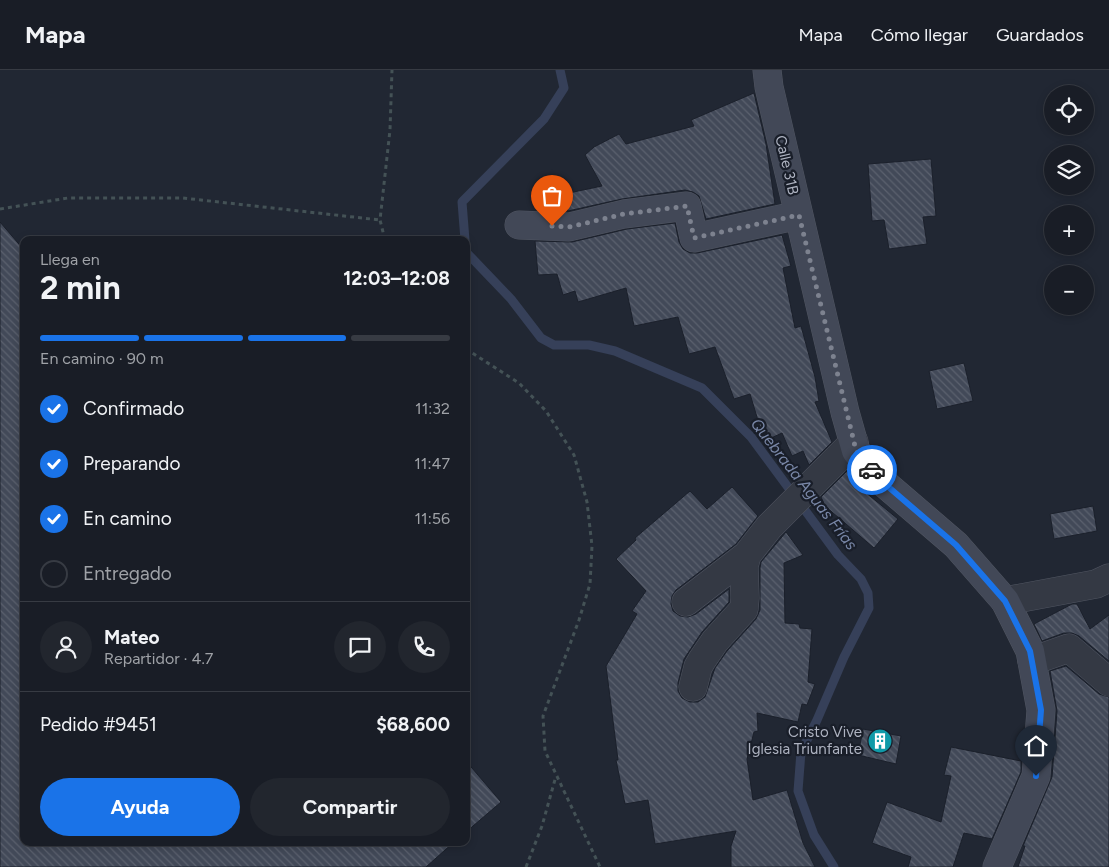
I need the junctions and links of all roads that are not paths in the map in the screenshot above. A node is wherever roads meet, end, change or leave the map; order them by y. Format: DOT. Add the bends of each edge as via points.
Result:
graph roads {
  1 [pos="767,70"];
  2 [pos="799,215"];
  3 [pos="519,225"];
  4 [pos="854,442"];
  5 [pos="747,555"];
  6 [pos="1105,589"];
  7 [pos="1005,601"];
  8 [pos="686,602"];
  9 [pos="1032,661"];
  10 [pos="1109,682"];
  11 [pos="693,687"];
  12 [pos="997,867"];
  1 -- 2 [label="street, Calle 31B" via="768,87"];
  2 -- 3 [label="street" via="694,238 687,206 624,214 569,227"];
  2 -- 4 [label="street, Calle 31B"];
  4 -- 5 [label="street" via="769,528"];
  4 -- 7 [label="street, Calle 31B" via="856,451 878,478 956,545"];
  5 -- 8 [label="street"];
  5 -- 11 [label="street" via="744,609 706,654 698,667"];
  6 -- 7 [label="street"];
  7 -- 9 [label="street, Calle 31B"];
  9 -- 10 [label="street" via="1070,648"];
  9 -- 12 [label="street, Calle 31B" via="1041,710 1036,776"];
}
